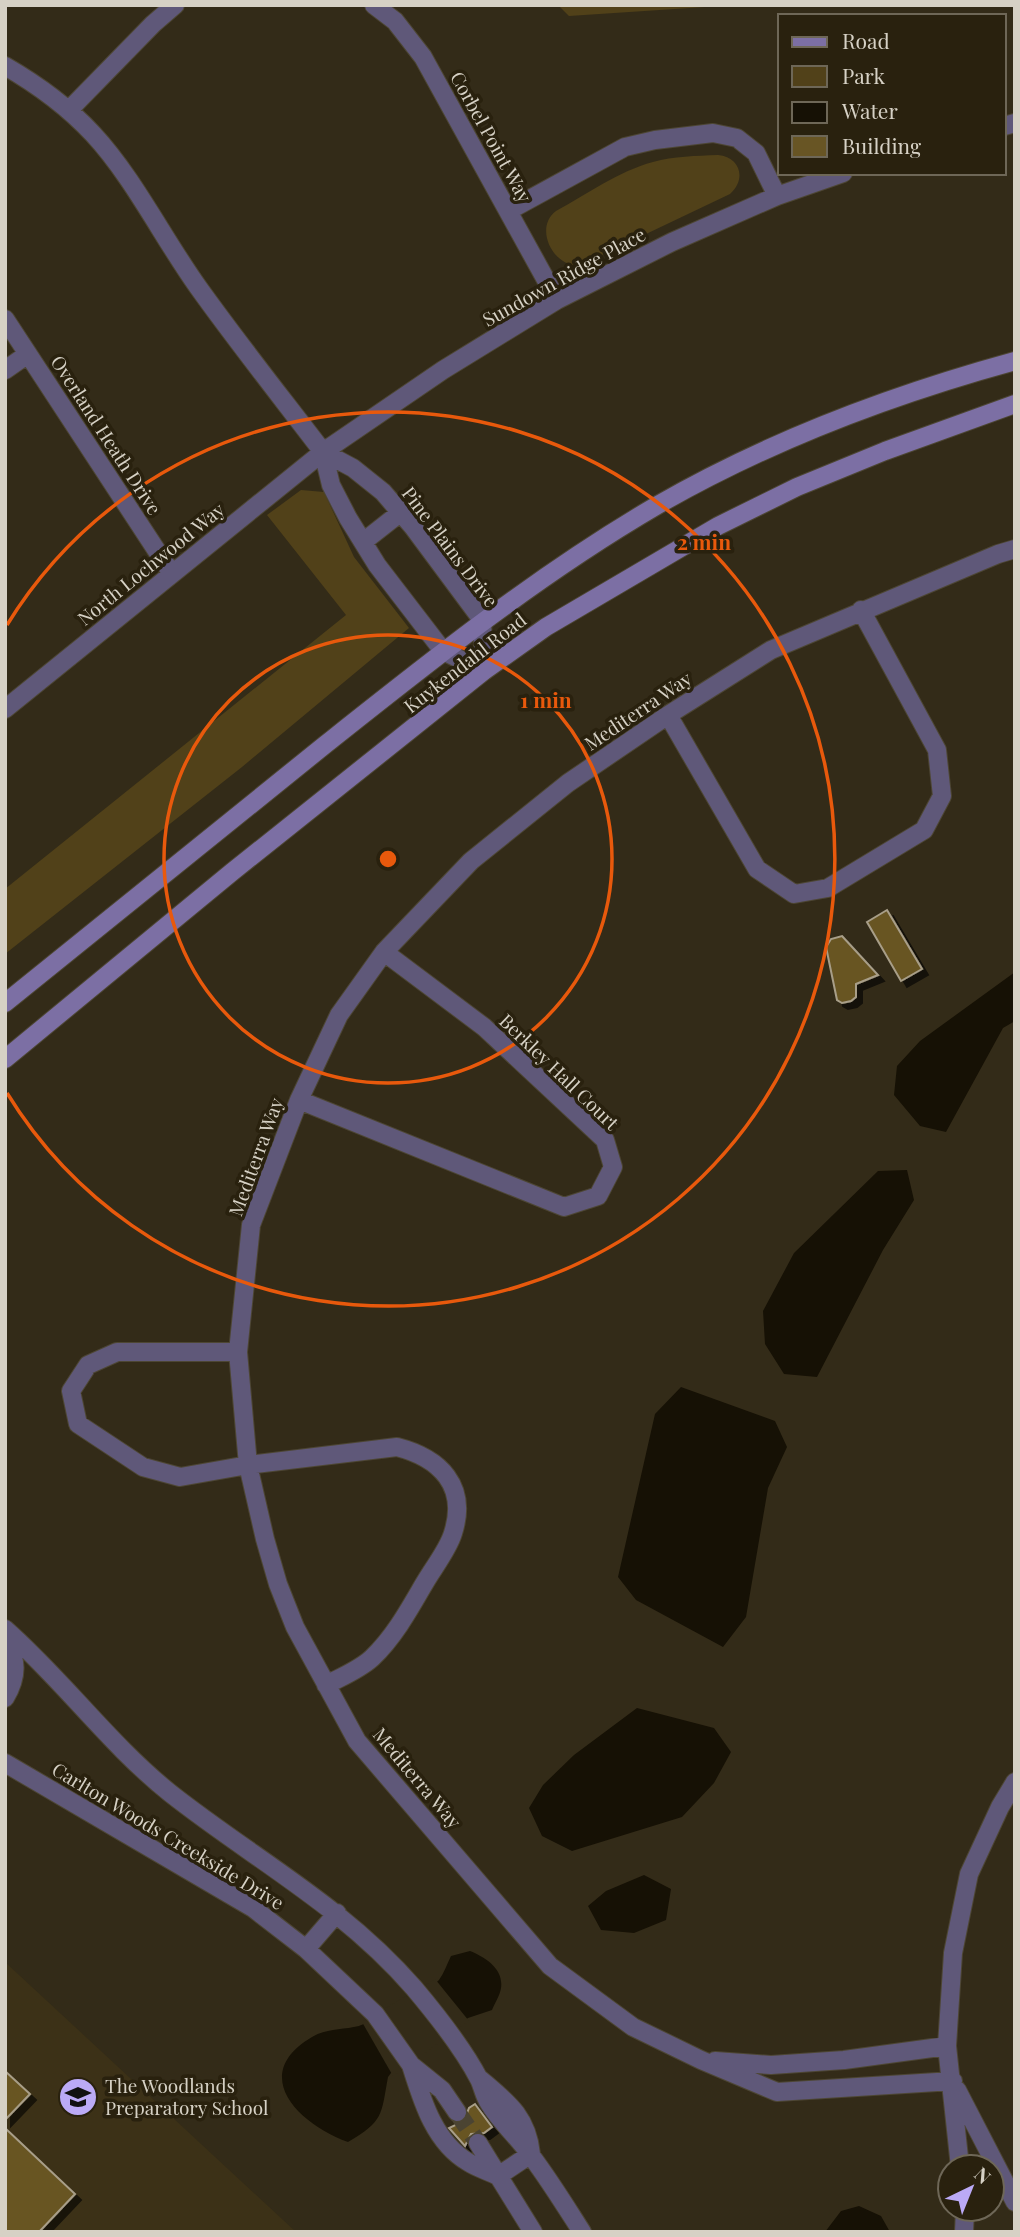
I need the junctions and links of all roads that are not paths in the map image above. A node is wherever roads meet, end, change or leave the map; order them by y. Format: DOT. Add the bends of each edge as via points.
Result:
graph roads {
  1 [pos="175,5"];
  2 [pos="374,5"];
  3 [pos="5,66"];
  4 [pos="69,110"];
  5 [pos="837,175"];
  6 [pos="776,196"];
  7 [pos="508,211"];
  8 [pos="557,300"];
  9 [pos="5,319"];
  10 [pos="28,354"];
  11 [pos="1015,361"];
  12 [pos="5,370"];
  13 [pos="1015,404"];
  14 [pos="323,452"];
  15 [pos="400,513"];
  16 [pos="363,542"];
  17 [pos="1015,549"];
  18 [pos="172,574"];
  19 [pos="861,610"];
  20 [pos="482,620"];
  21 [pos="443,651"];
  22 [pos="484,671"];
  23 [pos="5,709"];
  24 [pos="668,715"];
  25 [pos="384,952"];
  26 [pos="5,1003"];
  27 [pos="5,1059"];
  28 [pos="299,1100"];
  29 [pos="238,1352"];
  30 [pos="248,1465"];
  31 [pos="5,1629"];
  32 [pos="326,1685"];
  33 [pos="5,1698"];
  34 [pos="5,1763"];
  35 [pos="1015,1783"];
  36 [pos="337,1913"];
  37 [pos="306,1948"];
  38 [pos="947,2046"];
  39 [pos="701,2060"];
  40 [pos="411,2064"];
  41 [pos="953,2081"];
  42 [pos="457,2112"];
  43 [pos="478,2143"];
  44 [pos="959,2153"];
  45 [pos="531,2154"];
  46 [pos="498,2176"];
  47 [pos="1015,2202"];
  48 [pos="533,2232"];
  49 [pos="582,2232"];
  1 -- 4 [label="street"];
  2 -- 7 [label="street, Corbel Point Way" via="395,21 423,57"];
  3 -- 4 [label="street, Pine Plains Drive"];
  4 -- 14 [label="street, Pine Plains Drive" via="120,170 197,285"];
  5 -- 6 [label="street, Sundown Ridge Place"];
  6 -- 7 [label="street" via="756,153 737,138 713,133 625,147"];
  6 -- 8 [label="street, Sundown Ridge Place"];
  7 -- 8 [label="street, Corbel Point Way"];
  8 -- 14 [label="street, Sundown Ridge Place"];
  9 -- 10 [label="street, Overland Heath Drive"];
  10 -- 12 [label="street"];
  10 -- 18 [label="street, Overland Heath Drive"];
  11 -- 20 [label="main road, Kuykendahl Road" via="901,396 766,450 657,505"];
  13 -- 22 [label="main road, Kuykendahl Road" via="837,470 718,526 546,627"];
  14 -- 15 [label="street, Pine Plains Drive" via="353,468"];
  14 -- 16 [label="street, Pine Plains Drive" via="331,485"];
  14 -- 18 [label="street, North Lochwood Way"];
  15 -- 16 [label="street"];
  15 -- 20 [label="street, Pine Plains Drive"];
  16 -- 21 [label="street, Pine Plains Drive"];
  17 -- 19 [label="street, Mediterra Way"];
  18 -- 23 [label="street, North Lochwood Way"];
  19 -- 24 [label="street, Mediterra Way" via="771,650"];
  19 -- 24 [label="street" via="937,750 942,796 924,830 828,888 794,894 757,869"];
  20 -- 21 [label="main road, Kuykendahl Road"];
  20 -- 22 [label="street, Pine Plains Drive"];
  21 -- 22 [label="street, Pine Plains Drive"];
  21 -- 26 [label="main road, Kuykendahl Road"];
  22 -- 27 [label="main road, Kuykendahl Road"];
  24 -- 25 [label="street, Mediterra Way" via="568,783 471,861"];
  25 -- 28 [label="street, Mediterra Way" via="339,1015"];
  25 -- 28 [label="street, Berkley Hall Court" via="484,1027 605,1140 613,1167 598,1196 564,1208"];
  28 -- 29 [label="street, Mediterra Way" via="251,1225"];
  29 -- 30 [label="street, Mediterra Way"];
  29 -- 30 [label="street" via="117,1352 88,1365 71,1391 78,1424 143,1467 180,1477"];
  30 -- 32 [label="street, Mediterra Way" via="278,1584"];
  30 -- 32 [label="street" via="397,1447 419,1453 440,1467 452,1486 458,1508 453,1534 402,1622 370,1660"];
  31 -- 33 [label="street, Carlton Woods Creekside Drive" via="17,1665"];
  31 -- 36 [label="street, Carlton Woods Creekside Drive" via="41,1661 111,1741 170,1793"];
  32 -- 39 [label="street, Mediterra Way" via="357,1741 550,1966 633,2027"];
  34 -- 37 [label="street, Carlton Woods Creekside Drive" via="253,1908"];
  35 -- 38 [label="street" via="969,1874 953,1953"];
  36 -- 37 [label="street"];
  36 -- 45 [label="street, Carlton Woods Creekside Drive" via="415,1989 478,2077 508,2102 529,2135"];
  37 -- 40 [label="street, Carlton Woods Creekside Drive" via="375,2014"];
  38 -- 39 [label="street, Mediterra Way" via="771,2065"];
  38 -- 41 [label="street"];
  39 -- 41 [label="street, Mediterra Way" via="777,2092"];
  40 -- 42 [label="street, Carlton Woods Creekside Drive" via="442,2090"];
  40 -- 46 [label="street, Carlton Woods Creekside Drive" via="423,2102 447,2144 467,2162"];
  41 -- 44 [label="street"];
  41 -- 47 [label="street"];
  43 -- 46 [label="street"];
  45 -- 46 [label="street"];
  45 -- 49 [label="street, Carlton Woods Creekside Drive"];
  46 -- 48 [label="street"];
}
